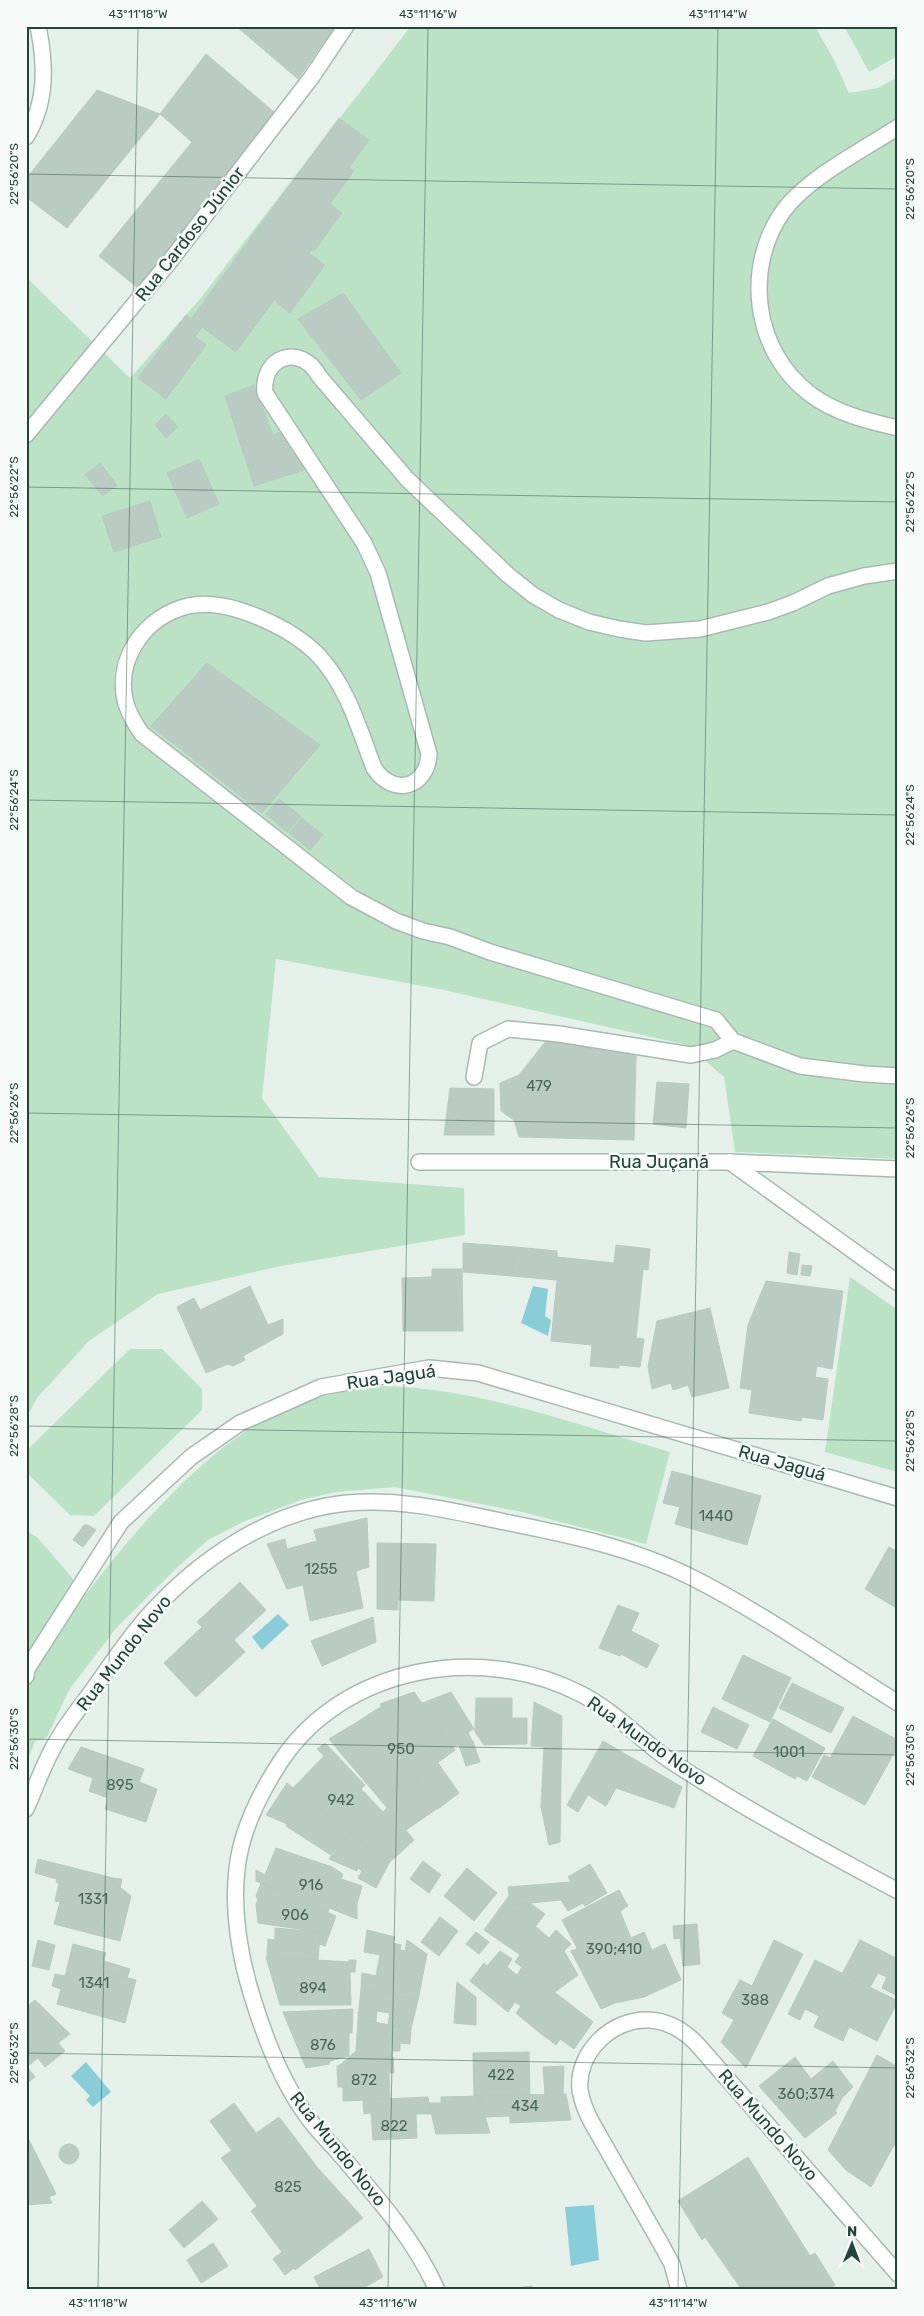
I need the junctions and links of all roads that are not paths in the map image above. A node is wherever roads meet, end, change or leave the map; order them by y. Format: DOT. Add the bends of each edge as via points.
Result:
graph roads {
  1 [pos="38,26"];
  2 [pos="346,26"];
  3 [pos="898,127"];
  4 [pos="26,137"];
  5 [pos="898,428"];
  6 [pos="26,436"];
  7 [pos="898,571"];
  8 [pos="733,1041"];
  9 [pos="898,1076"];
  10 [pos="474,1077"];
  11 [pos="419,1162"];
  12 [pos="730,1162"];
  13 [pos="898,1169"];
  14 [pos="898,1283"];
  15 [pos="898,1498"];
  16 [pos="26,1676"];
  17 [pos="898,1703"];
  18 [pos="26,1809"];
  19 [pos="898,1891"];
  20 [pos="898,2274"];
  21 [pos="437,2290"];
  22 [pos="679,2290"];
  1 -- 4 [label="street" via="44,81 36,120"];
  2 -- 6 [label="street, Rua Cardoso Júnior" via="311,78 176,254"];
  3 -- 5 [label="street" via="816,180 784,210 764,250 758,294 768,338 792,377 828,405 850,415"];
  7 -- 8 [label="street" via="828,586 768,612 700,629 646,633 588,622 533,595 508,575 407,479 314,367 298,357 288,357 279,360 266,374 265,393 364,543 378,573 429,754 425,773 418,780 399,786 380,777 344,692 332,672 297,637 246,612 207,605 173,611 144,631 126,664 123,682 125,701 142,734 351,897 396,922 716,1020"];
  8 -- 9 [label="street" via="800,1066"];
  8 -- 10 [label="street" via="715,1050 691,1055 508,1029 480,1043"];
  11 -- 12 [label="street, Rua Juçanã"];
  12 -- 13 [label="street, Rua Juçanã"];
  12 -- 14 [label="street"];
  15 -- 16 [label="street, Rua Jaguá" via="478,1373 429,1368 322,1387 240,1423 191,1457 121,1522 27,1669"];
  17 -- 18 [label="street, Rua Mundo Novo" via="730,1598 691,1577 614,1546 434,1507 346,1503 286,1516 254,1532 224,1550 170,1593 126,1643 56,1742"];
  19 -- 21 [label="street, Rua Mundo Novo" via="714,1788 667,1758 605,1708 549,1680 484,1667 452,1666 421,1670 364,1690 327,1712 285,1755 268,1781 244,1839 237,1869 237,1899 244,1965 256,2008 288,2088 318,2131 395,2221"];
  20 -- 22 [label="street, Rua Mundo Novo" via="696,2043 683,2031 666,2023 649,2020 631,2022 614,2028 589,2053 580,2089 588,2114 672,2264"];
}
